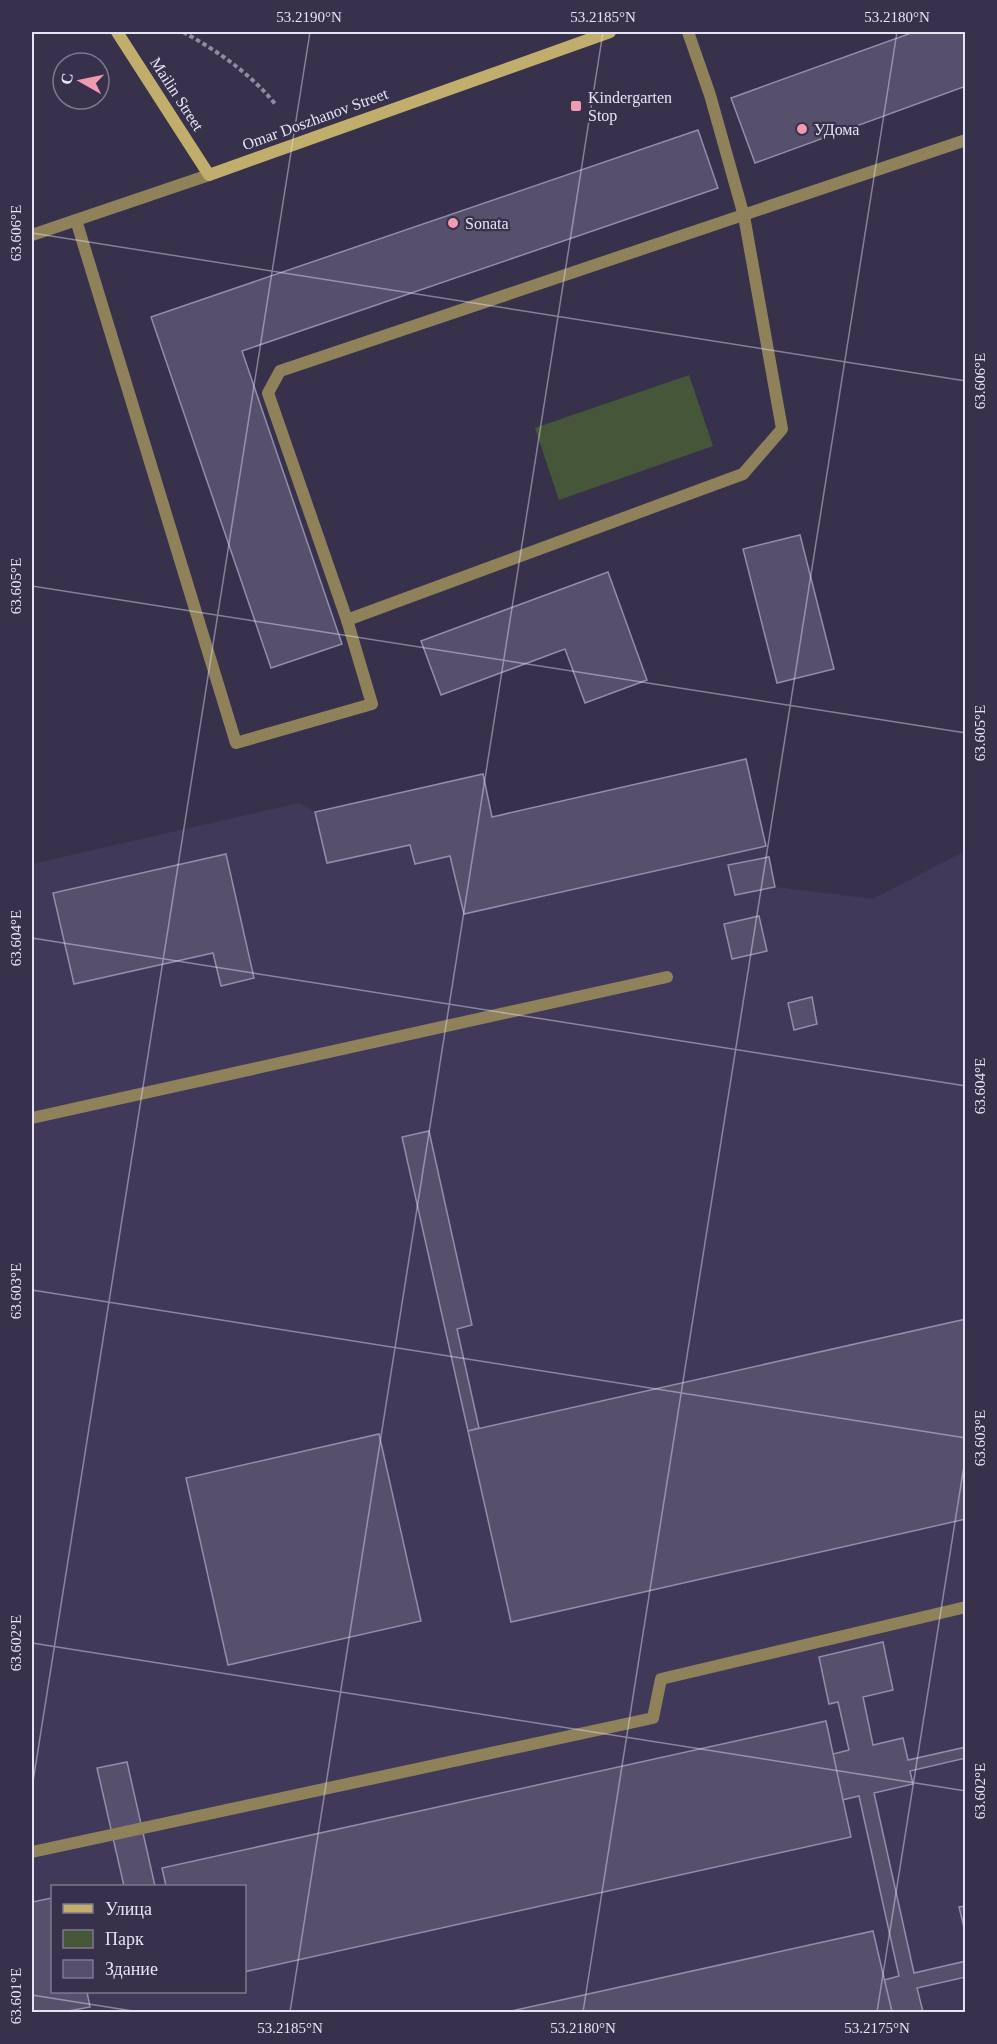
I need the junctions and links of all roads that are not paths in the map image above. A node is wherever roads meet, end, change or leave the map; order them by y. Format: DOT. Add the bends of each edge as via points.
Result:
graph roads {
  1 [pos="117,32"];
  2 [pos="610,32"];
  3 [pos="688,32"];
  4 [pos="966,140"];
  5 [pos="209,175"];
  6 [pos="744,216"];
  7 [pos="76,220"];
  8 [pos="32,235"];
  9 [pos="347,620"];
  10 [pos="667,977"];
  11 [pos="32,1118"];
  12 [pos="966,1606"];
  13 [pos="32,1852"];
  1 -- 5 [label="main road, Mailin Street"];
  2 -- 5 [label="main road, Omar Doszhanov Street"];
  3 -- 6 [label="street"];
  4 -- 6 [label="street"];
  5 -- 7 [label="street, Omar Doszhanov Street"];
  6 -- 9 [label="street" via="782,429 743,474"];
  6 -- 9 [label="street" via="280,371 268,393"];
  7 -- 8 [label="street, Omar Doszhanov Street"];
  7 -- 9 [label="street" via="236,743 372,704"];
  10 -- 11 [label="street"];
  12 -- 13 [label="street" via="661,1678 653,1718"];
}
